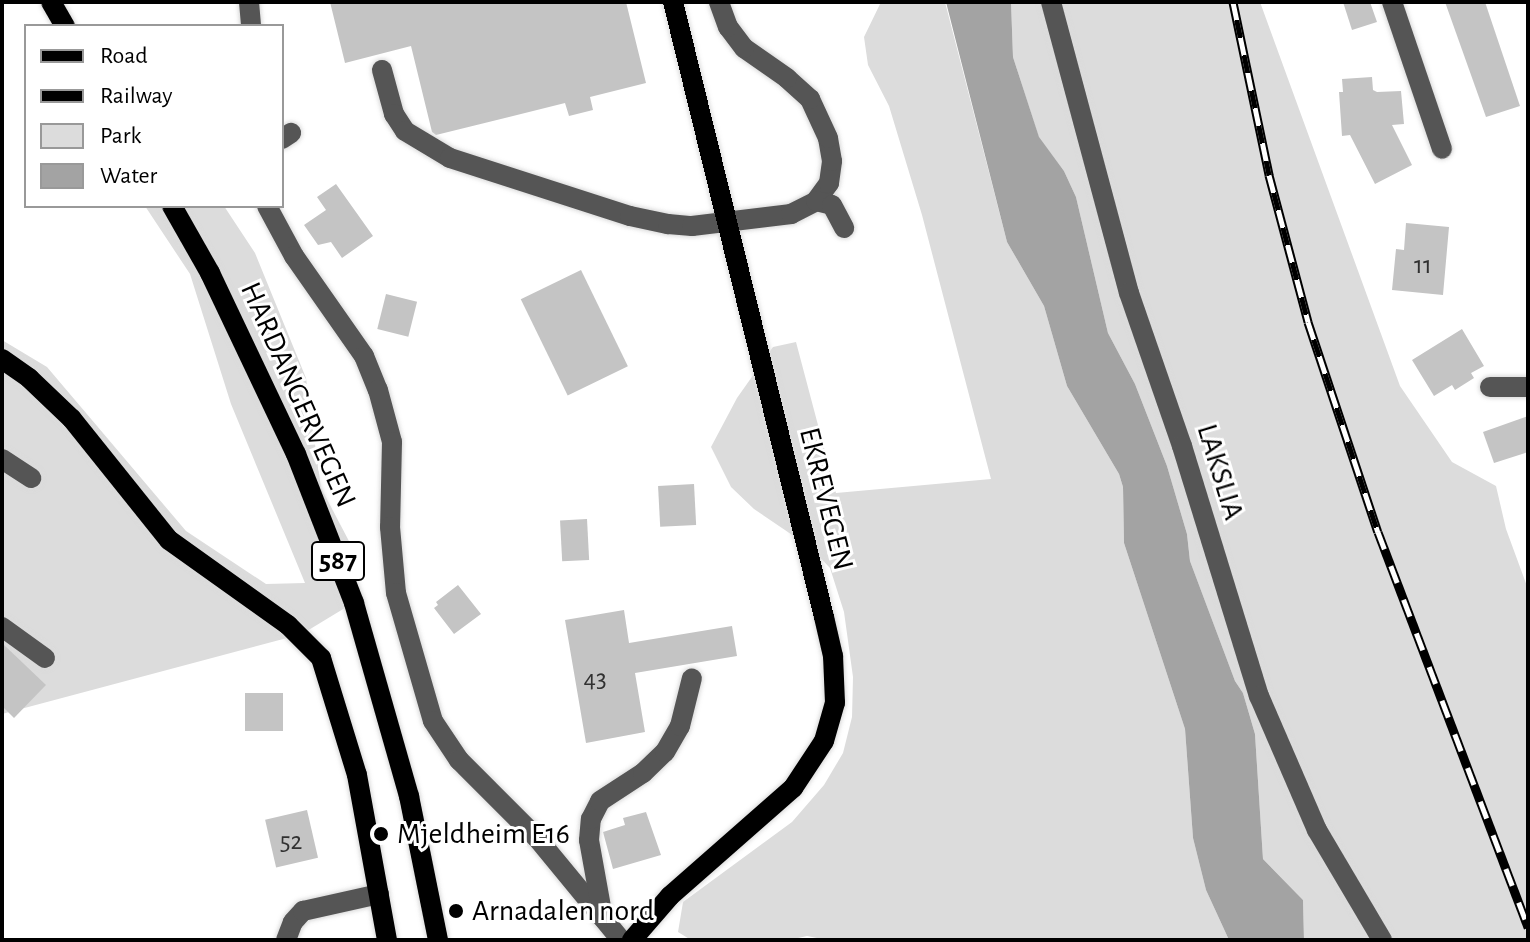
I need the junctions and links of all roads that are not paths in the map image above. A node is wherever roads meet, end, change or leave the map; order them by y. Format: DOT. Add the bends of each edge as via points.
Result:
graph roads {
  1 [pos="51,2"];
  2 [pos="249,2"];
  3 [pos="673,2"];
  4 [pos="719,2"];
  5 [pos="1051,2"];
  6 [pos="1392,2"];
  7 [pos="64,24"];
  8 [pos="251,24"];
  9 [pos="382,70"];
  10 [pos="1442,149"];
  11 [pos="816,201"];
  12 [pos="173,208"];
  13 [pos="268,208"];
  14 [pos="726,222"];
  15 [pos="844,228"];
  16 [pos="2,359"];
  17 [pos="1490,387"];
  18 [pos="1528,387"];
  19 [pos="2,459"];
  20 [pos="31,478"];
  21 [pos="2,627"];
  22 [pos="45,658"];
  23 [pos="692,678"];
  24 [pos="379,894"];
  25 [pos="604,922"];
  26 [pos="286,940"];
  27 [pos="387,940"];
  28 [pos="438,940"];
  29 [pos="621,940"];
  30 [pos="632,940"];
  31 [pos="1382,940"];
  1 -- 7 [label="main road"];
  2 -- 8 [label="street"];
  3 -- 14 [label="main road, EKREVEGEN"];
  4 -- 11 [label="street" via="728,27 744,48 810,99 832,161 829,183"];
  5 -- 31 [label="street, LAKSLIA" via="1129,293 1259,696 1317,830"];
  6 -- 10 [label="street"];
  9 -- 14 [label="street" via="394,114 405,131 450,158 630,216 692,226"];
  11 -- 14 [label="street" via="791,214"];
  11 -- 15 [label="street" via="832,205"];
  12 -- 28 [label="main road, HARDANGERVEGEN / 587" via="296,454 354,603 409,796"];
  13 -- 25 [label="street" via="294,256 364,356 385,411 392,442 390,527 396,593 433,721 459,760 537,838"];
  14 -- 30 [label="main road, EKREVEGEN" via="833,656 835,703 824,741 793,788 670,896"];
  16 -- 24 [label="main road" via="72,419 169,540 288,625 321,658 357,775"];
  17 -- 18 [label="street"];
  19 -- 20 [label="street"];
  21 -- 22 [label="street"];
  23 -- 25 [label="street" via="680,726 665,752 600,801 591,819 589,840"];
  24 -- 26 [label="street" via="303,911"];
  24 -- 27 [label="main road"];
  25 -- 29 [label="street"];
}
